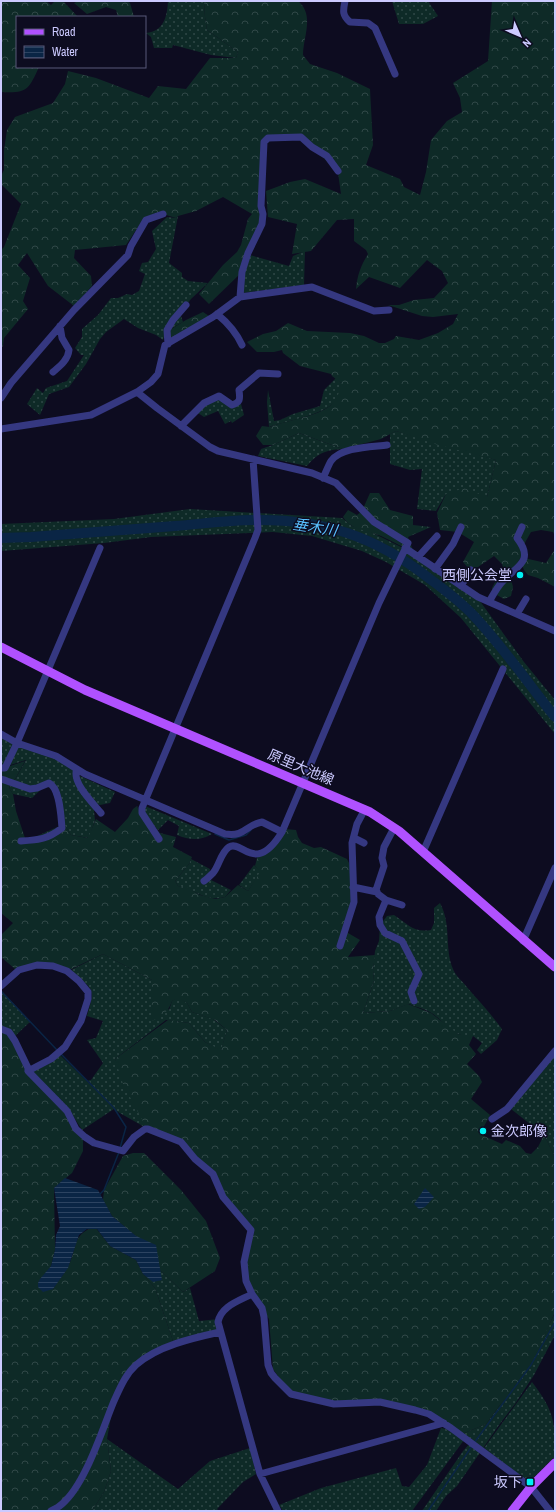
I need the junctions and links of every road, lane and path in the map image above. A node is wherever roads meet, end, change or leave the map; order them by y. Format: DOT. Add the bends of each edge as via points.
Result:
graph roads {
  1 [pos="345,1"];
  2 [pos="395,74"];
  3 [pos="338,171"];
  4 [pos="162,214"];
  5 [pos="240,297"];
  6 [pos="186,305"];
  7 [pos="389,310"];
  8 [pos="217,314"];
  9 [pos="60,326"];
  10 [pos="168,344"];
  11 [pos="242,345"];
  12 [pos="53,372"];
  13 [pos="278,374"];
  14 [pos="137,392"];
  15 [pos="1,398"];
  16 [pos="182,426"];
  17 [pos="1,429"];
  18 [pos="387,445"];
  19 [pos="253,459"];
  20 [pos="323,478"];
  21 [pos="522,527"];
  22 [pos="461,528"];
  23 [pos="437,536"];
  24 [pos="100,548"];
  25 [pos="405,548"];
  26 [pos="418,557"];
  27 [pos="435,569"];
  28 [pos="471,570"];
  29 [pos="461,586"];
  30 [pos="526,599"];
  31 [pos="489,602"];
  32 [pos="517,614"];
  33 [pos="555,631"];
  34 [pos="1,648"];
  35 [pos="502,669"];
  36 [pos="47,672"];
  37 [pos="175,728"];
  38 [pos="1,734"];
  39 [pos="17,742"];
  40 [pos="1,768"];
  41 [pos="77,769"];
  42 [pos="1,779"];
  43 [pos="304,783"];
  44 [pos="144,799"];
  45 [pos="365,809"];
  46 [pos="101,814"];
  47 [pos="394,828"];
  48 [pos="282,832"];
  49 [pos="354,838"];
  50 [pos="159,839"];
  51 [pos="22,841"];
  52 [pos="364,843"];
  53 [pos="423,852"];
  54 [pos="555,868"];
  55 [pos="204,881"];
  56 [pos="354,887"];
  57 [pos="377,892"];
  58 [pos="386,900"];
  59 [pos="402,905"];
  60 [pos="523,941"];
  61 [pos="340,946"];
  62 [pos="555,967"];
  63 [pos="1,986"];
  64 [pos="414,1001"];
  65 [pos="1,1029"];
  66 [pos="555,1051"];
  67 [pos="28,1072"];
  68 [pos="492,1119"];
  69 [pos="252,1294"];
  70 [pos="220,1332"];
  71 [pos="444,1423"];
  72 [pos="555,1464"];
  73 [pos="260,1474"];
  74 [pos="532,1487"];
  75 [pos="51,1511"];
  76 [pos="278,1511"];
  77 [pos="512,1511"];
  78 [pos="550,1511"];
  1 -- 2 [label="street" via="344,17 350,22 368,23 375,28"];
  3 -- 5 [label="street" via="327,156 301,137 268,138 264,142 262,224 242,272"];
  4 -- 9 [label="street" via="146,220 130,246 128,255"];
  5 -- 7 [label="street" via="312,287 374,311"];
  5 -- 8 [label="street"];
  6 -- 10 [label="street" via="167,330"];
  8 -- 10 [label="street"];
  8 -- 11 [label="street" via="227,322"];
  9 -- 12 [label="street" via="62,338 69,350 64,362"];
  9 -- 15 [label="street"];
  10 -- 14 [label="street" via="165,345 158,374"];
  13 -- 16 [label="street" via="259,373 239,390 239,402 232,405 219,396 204,403"];
  14 -- 16 [label="street"];
  14 -- 17 [label="street" via="92,415"];
  16 -- 19 [label="street" via="218,451"];
  18 -- 20 [label="street" via="342,452 330,462"];
  19 -- 20 [label="street"];
  19 -- 37 [label="street" via="258,530"];
  20 -- 25 [label="street" via="336,483 374,522 408,543"];
  21 -- 31 [label="street" via="517,538 523,546 522,565 502,582"];
  22 -- 27 [label="street"];
  23 -- 26 [label="street"];
  24 -- 36 [label="street"];
  25 -- 26 [label="street"];
  25 -- 43 [label="street" via="376,610"];
  26 -- 27 [label="street"];
  27 -- 29 [label="street"];
  28 -- 29 [label="street"];
  29 -- 31 [label="street"];
  30 -- 32 [label="street"];
  31 -- 32 [label="street"];
  32 -- 33 [label="street"];
  34 -- 36 [label="main road, 原里大池線"];
  35 -- 53 [label="street"];
  36 -- 37 [label="main road, 原里大池線"];
  36 -- 39 [label="street"];
  37 -- 43 [label="main road, 原里大池線"];
  37 -- 44 [label="street"];
  38 -- 39 [label="street"];
  39 -- 40 [label="street" via="5,768"];
  39 -- 41 [label="street" via="56,756"];
  41 -- 44 [label="street"];
  41 -- 46 [label="street" via="76,778 79,785"];
  42 -- 51 [label="street" via="30,790 49,783 56,790 62,828 41,840"];
  43 -- 45 [label="main road, 原里大池線"];
  43 -- 48 [label="street"];
  44 -- 48 [label="street" via="225,834 238,834 262,822"];
  44 -- 50 [label="street" via="142,813"];
  45 -- 47 [label="main road, 原里大池線"];
  45 -- 49 [label="street" via="357,824"];
  47 -- 53 [label="main road, 原里大池線"];
  47 -- 57 [label="street" via="384,847 384,866"];
  48 -- 55 [label="street" via="270,848 258,854 230,846"];
  49 -- 52 [label="street"];
  49 -- 56 [label="street"];
  53 -- 60 [label="main road, 原里大池線"];
  54 -- 60 [label="street"];
  56 -- 57 [label="street"];
  56 -- 61 [label="street" via="354,902"];
  57 -- 58 [label="street"];
  58 -- 59 [label="street"];
  58 -- 64 [label="street" via="379,917 380,925 385,933 402,941 419,974 411,992"];
  60 -- 62 [label="main road, 原里大池線"];
  63 -- 67 [label="street" via="19,970 37,965 53,966 67,971 88,992 81,1021 65,1047 51,1060"];
  65 -- 67 [label="street" via="9,1032 15,1041"];
  66 -- 68 [label="street" via="507,1109"];
  67 -- 69 [label="street" via="67,1112 76,1129 94,1143 123,1151 145,1128 181,1142 212,1174 223,1197 251,1230 244,1262 246,1281"];
  69 -- 70 [label="street" via="223,1310 218,1322"];
  69 -- 71 [label="street" via="262,1308 271,1374 291,1394 334,1404 380,1402 429,1414"];
  70 -- 73 [label="street"];
  70 -- 75 [label="street" via="192,1338 154,1352 136,1365 124,1378 88,1464 74,1490 62,1504"];
  71 -- 73 [label="street"];
  71 -- 74 [label="street"];
  72 -- 74 [label="main road"];
  73 -- 76 [label="street"];
  74 -- 77 [label="main road"];
  74 -- 78 [label="street"];
}
